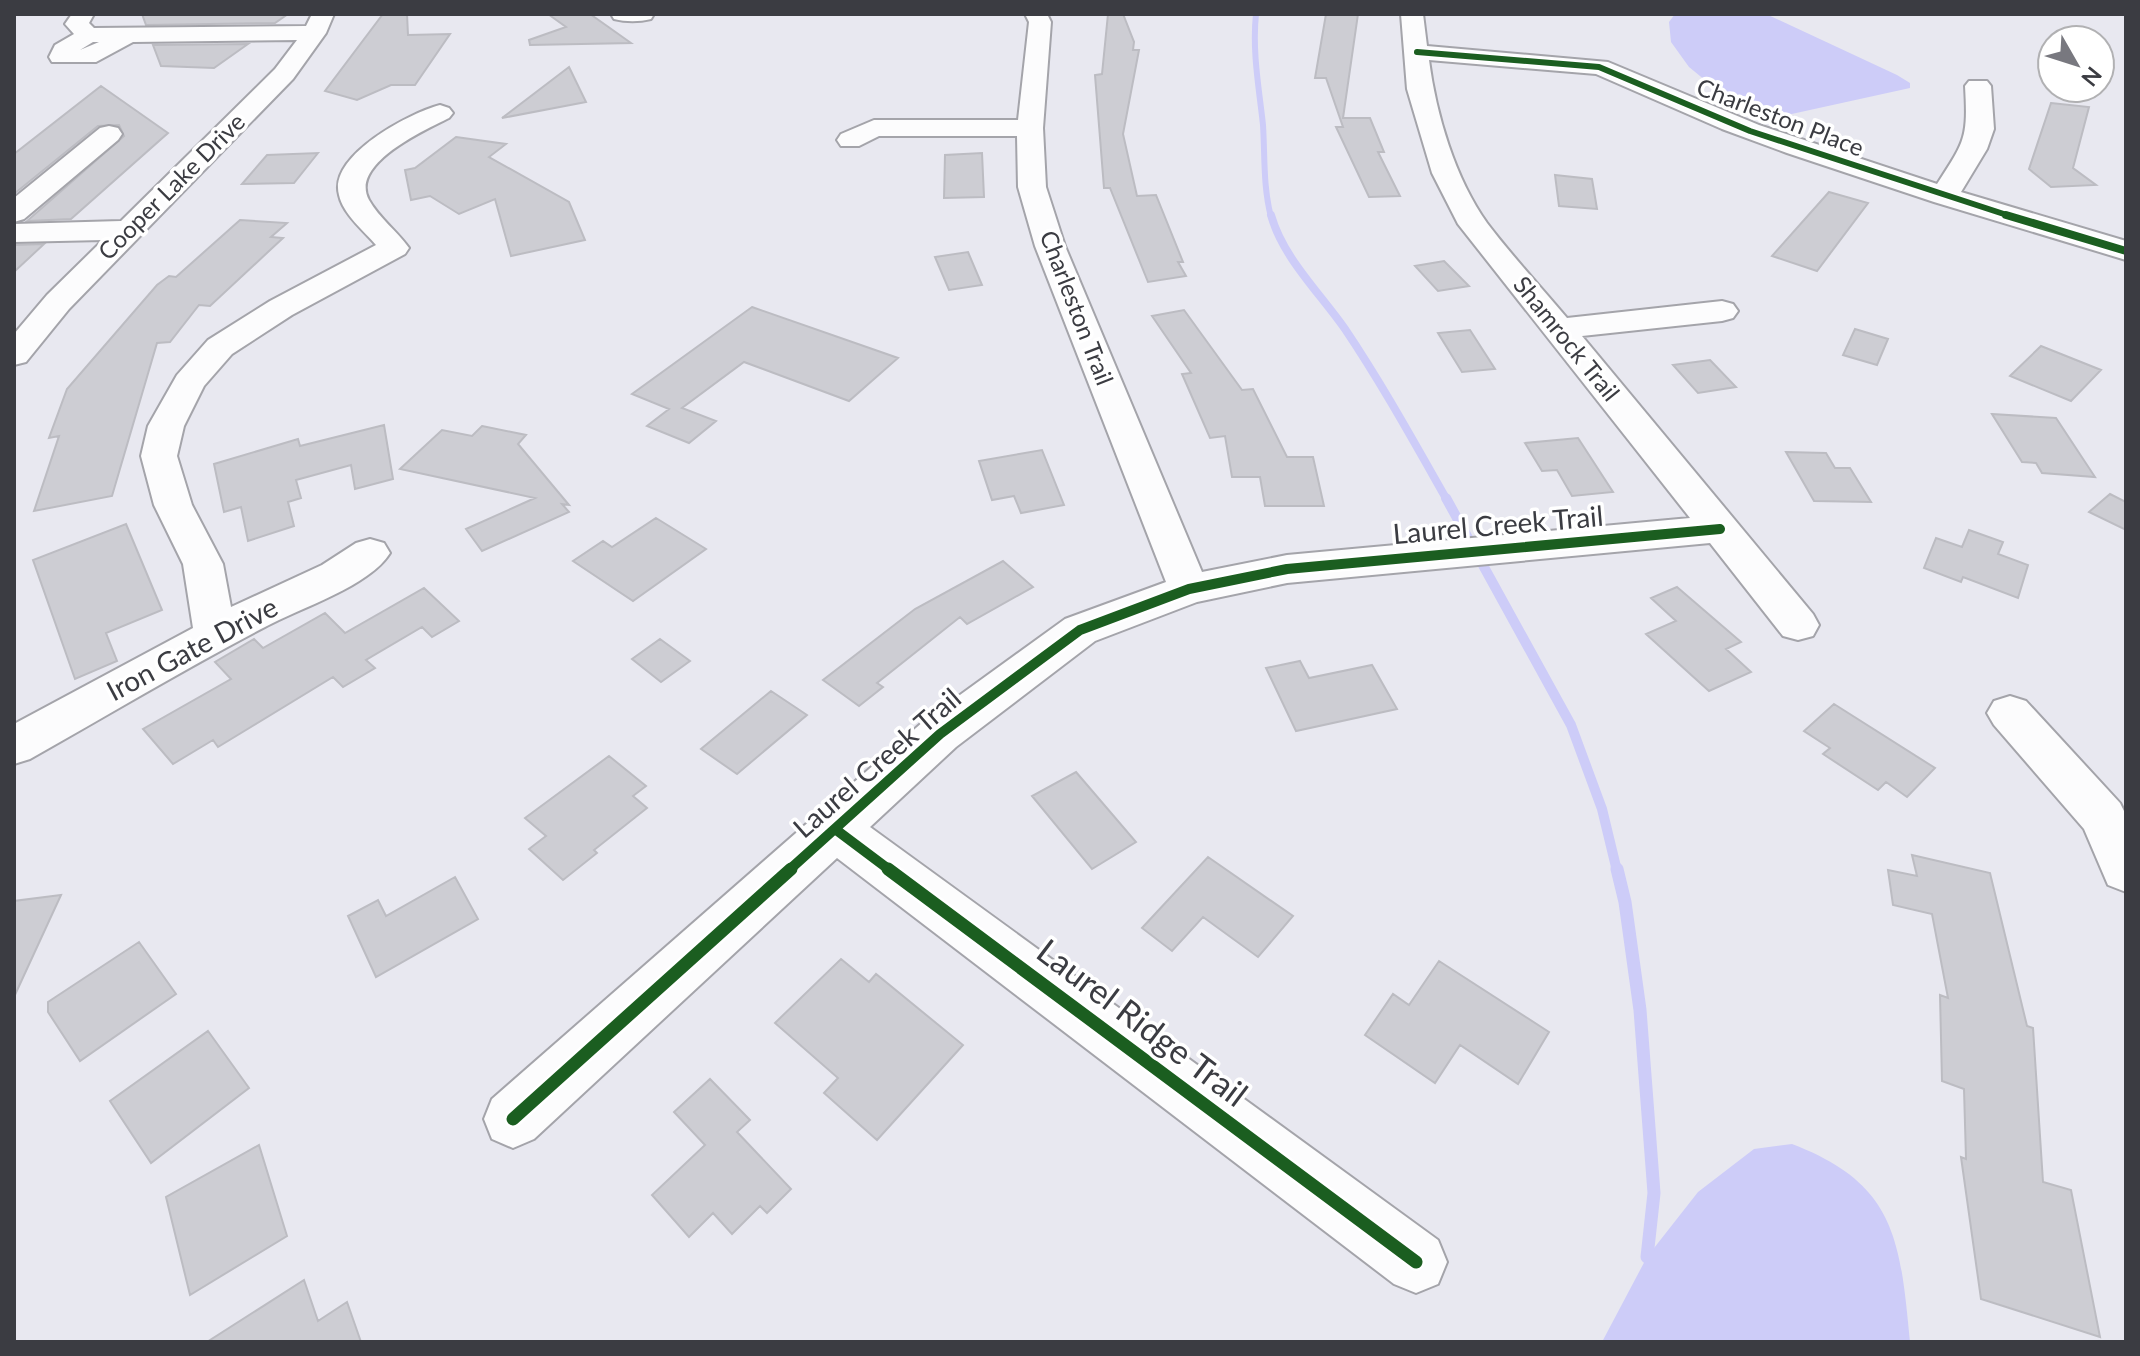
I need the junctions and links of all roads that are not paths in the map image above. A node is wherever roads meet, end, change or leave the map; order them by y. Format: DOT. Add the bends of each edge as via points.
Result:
graph roads {
  1 [pos="622,14"];
  2 [pos="643,14"];
  3 [pos="1036,14"];
  4 [pos="1412,14"];
  5 [pos="86,24"];
  6 [pos="318,24"];
  7 [pos="131,35"];
  8 [pos="1417,52"];
  9 [pos="1978,86"];
  10 [pos="440,113"];
  11 [pos="1030,128"];
  12 [pos="109,134"];
  13 [pos="850,140"];
  14 [pos="1944,196"];
  15 [pos="14,213"];
  16 [pos="127,230"];
  17 [pos="14,233"];
  18 [pos="2126,251"];
  19 [pos="1722,311"];
  20 [pos="1558,329"];
  21 [pos="14,355"];
  22 [pos="1720,529"];
  23 [pos="370,553"];
  24 [pos="1189,589"];
  25 [pos="1798,625"];
  26 [pos="215,635"];
  27 [pos="2010,713"];
  28 [pos="14,746"];
  29 [pos="835,829"];
  30 [pos="2126,870"];
  31 [pos="513,1119"];
  32 [pos="1416,1262"];
  1 -- 2 [label="street"];
  3 -- 11 [label="street, Charleston Trail" via="1040,22"];
  4 -- 8 [label="street, Shamrock Trail"];
  5 -- 7 [label="street"];
  5 -- 7 [label="street" via="61,57 87,57"];
  6 -- 7 [label="street"];
  6 -- 16 [label="street, Cooper Lake Drive" via="271,88"];
  8 -- 14 [label="street, Charleston Place" via="1599,67 1702,113"];
  8 -- 20 [label="street, Shamrock Trail" via="1420,89 1446,173 1473,224"];
  9 -- 14 [label="street" via="1981,129"];
  10 -- 26 [label="street" via="401,129 383,143 354,180 352,193 361,209 394,248 220,347 189,382 166,426 159,456 173,505 203,564"];
  11 -- 13 [label="street" via="874,128"];
  11 -- 24 [label="street, Charleston Trail" via="1032,187 1050,246"];
  12 -- 15 [label="street"];
  14 -- 18 [label="street, Charleston Place"];
  16 -- 17 [label="street"];
  16 -- 21 [label="street, Cooper Lake Drive"];
  19 -- 20 [label="street"];
  20 -- 22 [label="street, Shamrock Trail"];
  22 -- 24 [label="street, Laurel Creek Trail" via="1287,569"];
  22 -- 25 [label="street, Shamrock Trail"];
  23 -- 26 [label="street, Iron Gate Drive"];
  24 -- 29 [label="street, Laurel Creek Trail" via="1080,630 940,734"];
  26 -- 28 [label="street, Iron Gate Drive"];
  27 -- 30 [label="street" via="2103,817"];
  29 -- 31 [label="street, Laurel Creek Trail"];
  29 -- 32 [label="street, Laurel Ridge Trail"];
}
